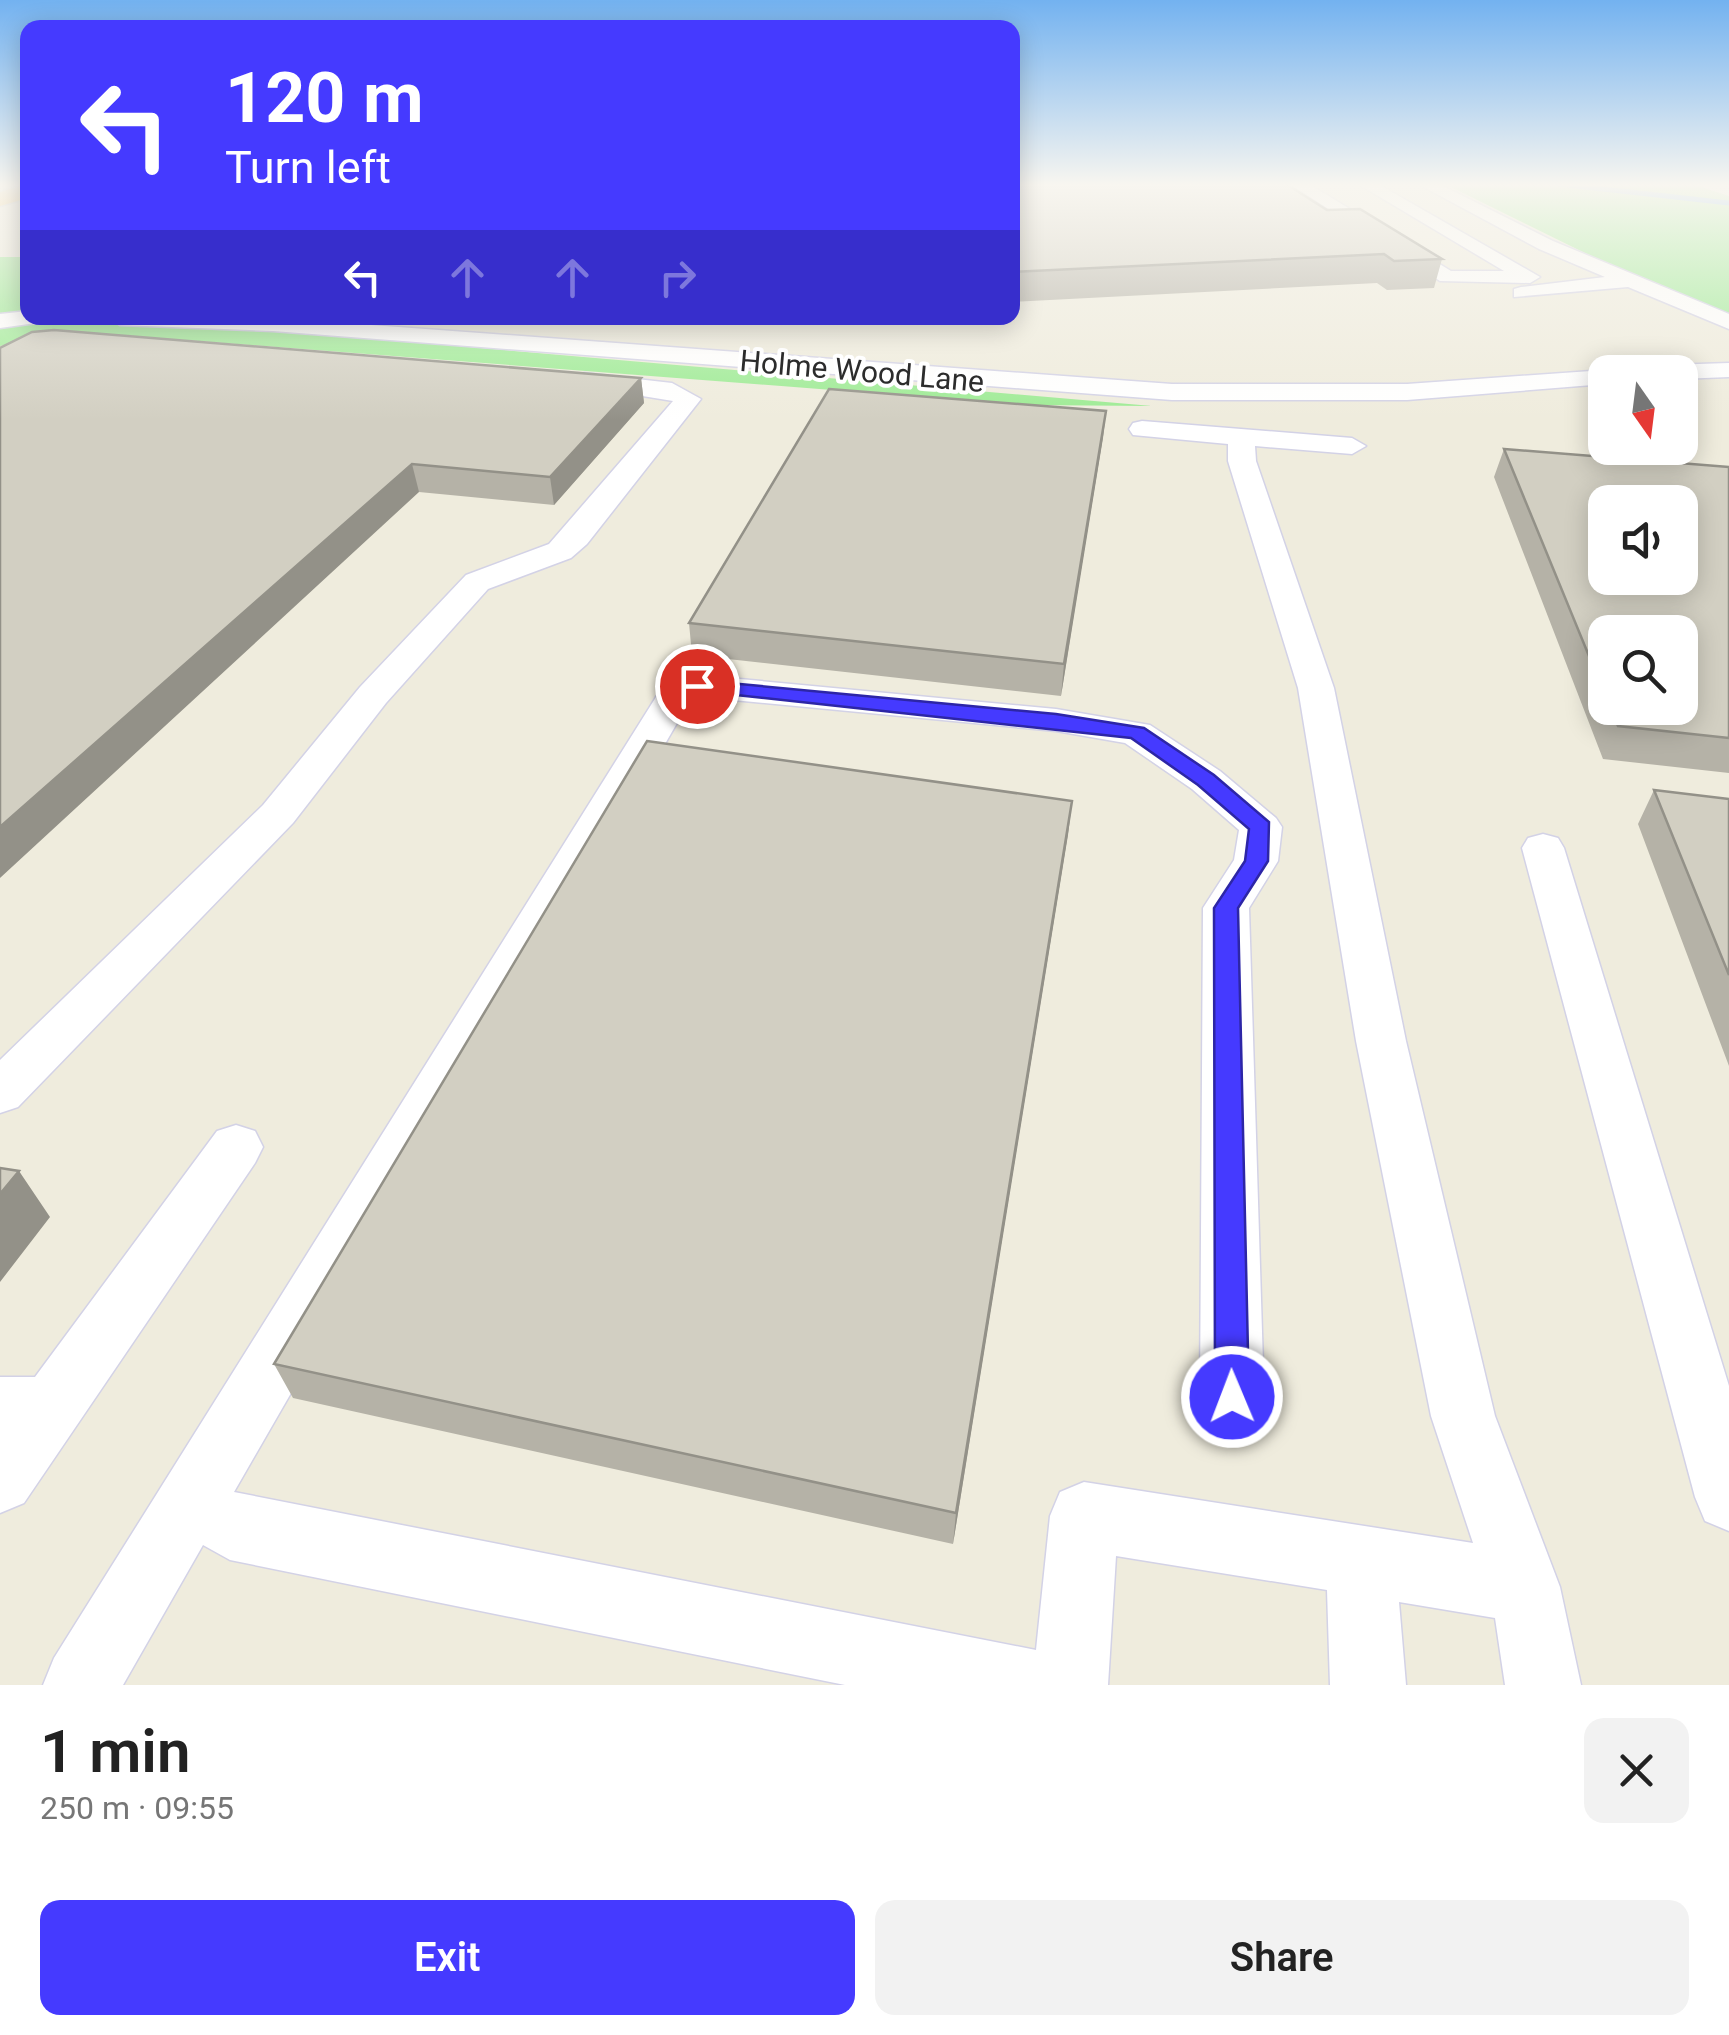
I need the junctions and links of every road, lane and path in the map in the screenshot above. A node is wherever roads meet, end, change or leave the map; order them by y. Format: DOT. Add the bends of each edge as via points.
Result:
graph roads {
  1 [pos="1423,263"];
  2 [pos="1505,263"];
  3 [pos="1588,263"];
  4 [pos="1628,281"];
  5 [pos="1520,293"];
  6 [pos="1729,322"];
  7 [pos="253,325"];
  8 [pos="285,325"];
  9 [pos="113,332"];
  10 [pos="53,344"];
  11 [pos="0,349"];
  12 [pos="1729,370"];
  13 [pos="1698,371"];
  14 [pos="1588,378"];
  15 [pos="1142,429"];
  16 [pos="1241,437"];
  17 [pos="1352,446"];
  18 [pos="1542,848"];
  19 [pos="0,1092"];
  20 [pos="236,1147"];
  21 [pos="1232,1397"];
  22 [pos="26,1408"];
  23 [pos="0,1479"];
  24 [pos="1729,1497"];
  25 [pos="230,1526"];
  26 [pos="1361,1561"];
  27 [pos="1524,1587"];
  28 [pos="82,1685"];
  29 [pos="1031,1685"];
  30 [pos="1070,1685"];
  31 [pos="1368,1685"];
  32 [pos="1544,1685"];
  1 -- 2 [label="street" via="1446,277 1530,277"];
  3 -- 4 [label="street"];
  4 -- 5 [label="street"];
  4 -- 6 [label="street"];
  7 -- 9 [label="street, Holme Wood Lane"];
  8 -- 14 [label="street, Holme Wood Lane" via="1172,392 1407,392"];
  9 -- 19 [label="street" via="597,381 672,390 688,399 576,538 477,582 373,695 278,814"];
  10 -- 11 [label="street"];
  12 -- 13 [label="street"];
  15 -- 16 [label="street"];
  16 -- 17 [label="street"];
  16 -- 27 [label="street" via="1242,461 1316,688 1381,1041 1463,1416"];
  18 -- 24 [label="street"];
  20 -- 22 [label="street"];
  21 -- 28 [label="street" via="1226,908 1256,861 1261,827 1136,732 697,686 674,697"];
  22 -- 23 [label="street"];
  25 -- 29 [label="street"];
  26 -- 27 [label="street"];
  26 -- 30 [label="street" via="1084,1516"];
  26 -- 31 [label="street"];
  27 -- 32 [label="street"];
}
